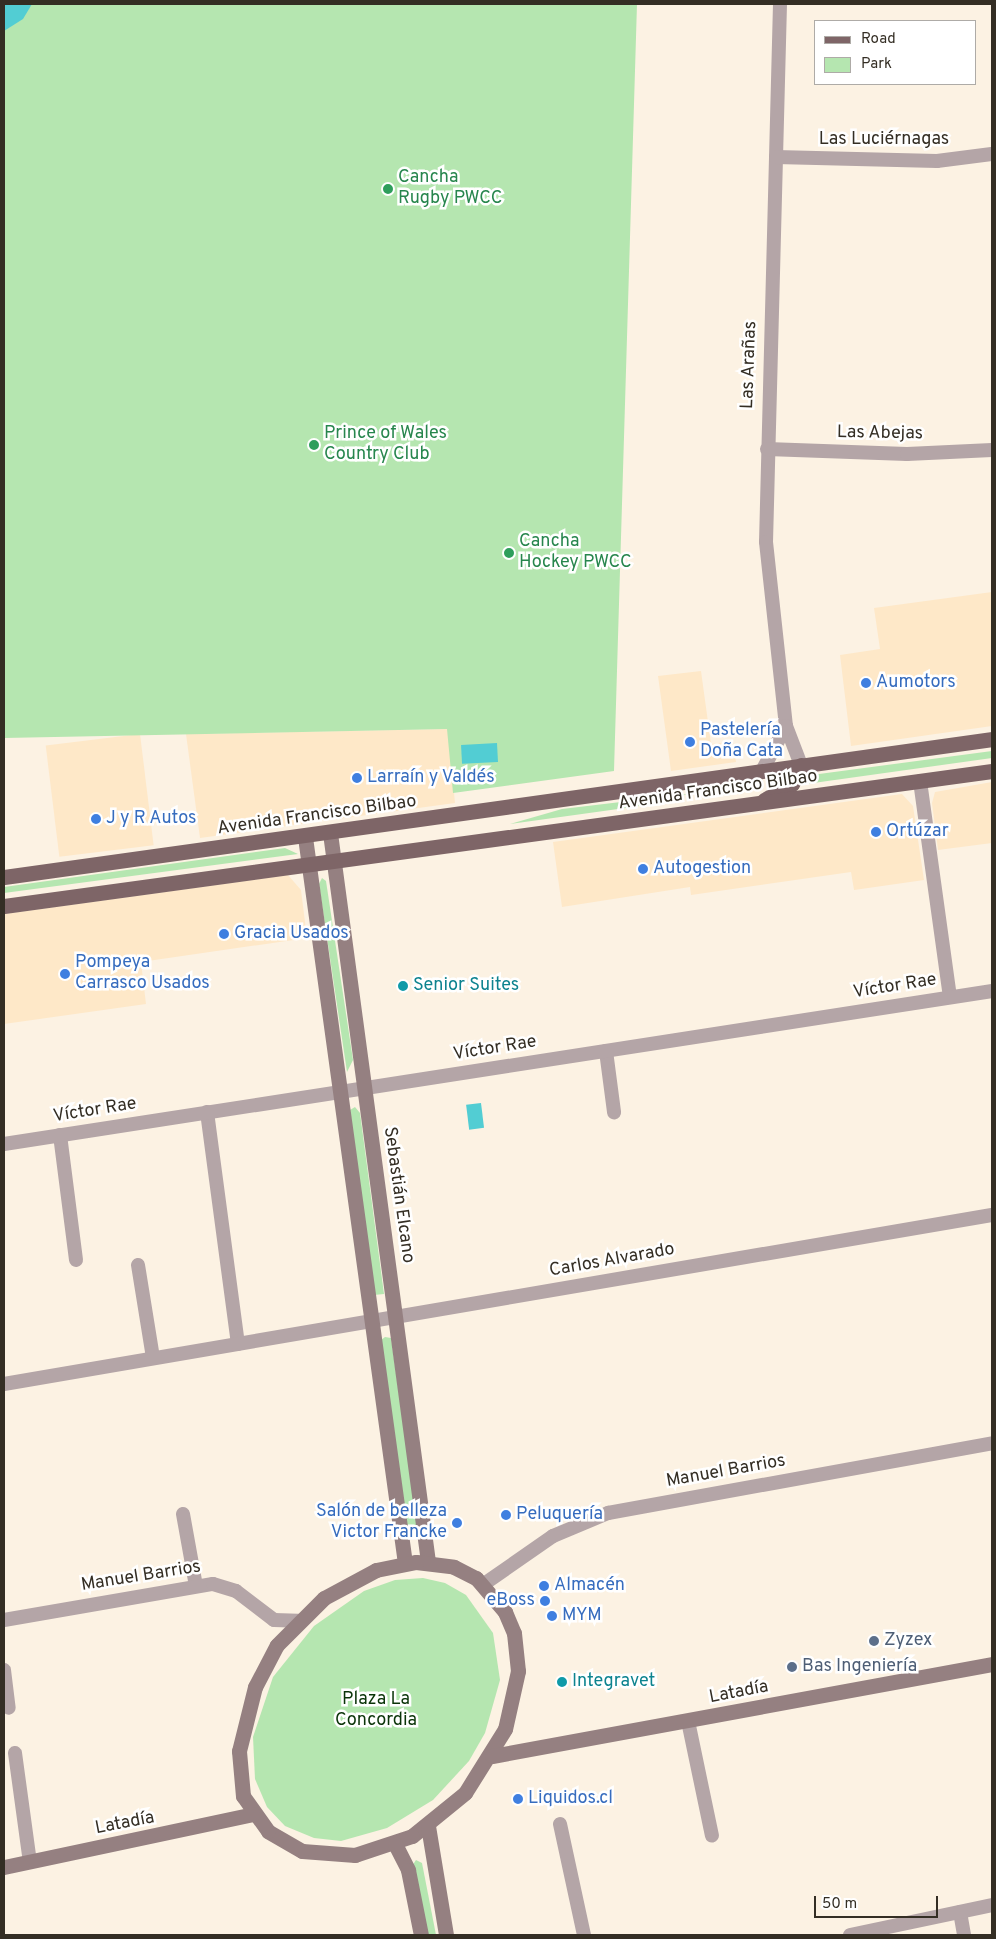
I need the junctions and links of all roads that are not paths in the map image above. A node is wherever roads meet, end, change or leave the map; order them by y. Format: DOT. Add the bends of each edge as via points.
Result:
graph roads {
  1 [pos="780,4"];
  2 [pos="992,154"];
  3 [pos="776,157"];
  4 [pos="767,449"];
  5 [pos="992,450"];
  6 [pos="786,726"];
  7 [pos="992,739"];
  8 [pos="801,765"];
  9 [pos="762,771"];
  10 [pos="992,771"];
  11 [pos="920,781"];
  12 [pos="753,805"];
  13 [pos="330,834"];
  14 [pos="305,837"];
  15 [pos="333,862"];
  16 [pos="308,866"];
  17 [pos="4,877"];
  18 [pos="4,906"];
  19 [pos="992,990"];
  20 [pos="950,997"];
  21 [pos="606,1051"];
  22 [pos="365,1088"];
  23 [pos="340,1092"];
  24 [pos="207,1112"];
  25 [pos="614,1112"];
  26 [pos="60,1135"];
  27 [pos="4,1144"];
  28 [pos="992,1215"];
  29 [pos="76,1260"];
  30 [pos="138,1265"];
  31 [pos="396,1317"];
  32 [pos="371,1321"];
  33 [pos="238,1344"];
  34 [pos="153,1358"];
  35 [pos="4,1384"];
  36 [pos="992,1443"];
  37 [pos="183,1514"];
  38 [pos="428,1562"];
  39 [pos="405,1563"];
  40 [pos="484,1584"];
  41 [pos="196,1586"];
  42 [pos="4,1620"];
  43 [pos="274,1620"];
  44 [pos="298,1621"];
  45 [pos="277,1646"];
  46 [pos="992,1664"];
  47 [pos="4,1670"];
  48 [pos="9,1708"];
  49 [pos="688,1722"];
  50 [pos="14,1753"];
  51 [pos="492,1756"];
  52 [pos="253,1814"];
  53 [pos="560,1824"];
  54 [pos="428,1826"];
  55 [pos="712,1836"];
  56 [pos="395,1844"];
  57 [pos="30,1862"];
  58 [pos="4,1867"];
  59 [pos="992,1905"];
  60 [pos="960,1912"];
  61 [pos="422,1935"];
  62 [pos="446,1935"];
  63 [pos="584,1935"];
  64 [pos="850,1935"];
  65 [pos="964,1935"];
  1 -- 3 [label="street, Las Arañas"];
  2 -- 3 [label="street, Las Luciérnagas" via="936,161"];
  3 -- 4 [label="street, Las Arañas"];
  4 -- 5 [label="street, Las Abejas" via="906,454"];
  4 -- 6 [label="street, Las Arañas" via="766,542"];
  6 -- 8 [label="street, Las Arañas"];
  6 -- 9 [label="street"];
  7 -- 8 [label="main road, Avenida Francisco Bilbao"];
  8 -- 9 [label="main road, Avenida Francisco Bilbao"];
  8 -- 12 [label="main road" via="792,784"];
  9 -- 13 [label="main road, Avenida Francisco Bilbao"];
  10 -- 11 [label="main road, Avenida Francisco Bilbao"];
  11 -- 12 [label="main road, Avenida Francisco Bilbao"];
  11 -- 20 [label="street"];
  12 -- 15 [label="main road, Avenida Francisco Bilbao"];
  13 -- 14 [label="main road, Avenida Francisco Bilbao"];
  13 -- 15 [label="street, Sebastián Elcano"];
  14 -- 16 [label="street"];
  14 -- 17 [label="main road, Avenida Francisco Bilbao"];
  15 -- 16 [label="main road, Avenida Francisco Bilbao"];
  15 -- 22 [label="street, Sebastián Elcano"];
  16 -- 18 [label="main road, Avenida Francisco Bilbao"];
  16 -- 23 [label="street"];
  19 -- 20 [label="street, Víctor Rae"];
  20 -- 21 [label="street, Víctor Rae"];
  21 -- 22 [label="street, Víctor Rae"];
  21 -- 25 [label="street"];
  22 -- 23 [label="street, Víctor Rae"];
  22 -- 31 [label="street, Sebastián Elcano"];
  23 -- 24 [label="street, Víctor Rae"];
  23 -- 32 [label="street"];
  24 -- 26 [label="street, Víctor Rae"];
  24 -- 33 [label="street"];
  26 -- 27 [label="street, Víctor Rae"];
  26 -- 29 [label="street"];
  28 -- 31 [label="street, Carlos Alvarado"];
  30 -- 34 [label="street"];
  31 -- 32 [label="street, Carlos Alvarado"];
  31 -- 38 [label="street, Sebastián Elcano"];
  32 -- 33 [label="street, Carlos Alvarado"];
  32 -- 39 [label="street"];
  33 -- 34 [label="street, Carlos Alvarado"];
  34 -- 35 [label="street, Carlos Alvarado"];
  36 -- 40 [label="street, Manuel Barrios" via="608,1513 553,1536"];
  37 -- 41 [label="street"];
  38 -- 39 [label="street"];
  38 -- 40 [label="street" via="454,1567"];
  39 -- 44 [label="street" via="351,1581"];
  40 -- 51 [label="street" via="510,1622 518,1657 510,1715"];
  41 -- 42 [label="street, Manuel Barrios"];
  41 -- 43 [label="street, Manuel Barrios" via="213,1584 236,1591"];
  43 -- 44 [label="street"];
  43 -- 45 [label="street"];
  44 -- 45 [label="street"];
  45 -- 52 [label="street" via="258,1679 241,1732 239,1775"];
  46 -- 49 [label="street, Latadía"];
  47 -- 48 [label="street"];
  49 -- 51 [label="street, Latadía"];
  49 -- 55 [label="street"];
  50 -- 57 [label="street"];
  51 -- 54 [label="street" via="465,1792"];
  52 -- 56 [label="street" via="276,1838 315,1854 355,1855"];
  52 -- 57 [label="street, Latadía"];
  53 -- 63 [label="street"];
  54 -- 56 [label="street"];
  54 -- 62 [label="street"];
  56 -- 61 [label="street" via="408,1870"];
  57 -- 58 [label="street, Latadía"];
  59 -- 60 [label="street"];
  60 -- 64 [label="street"];
  60 -- 65 [label="street"];
}
